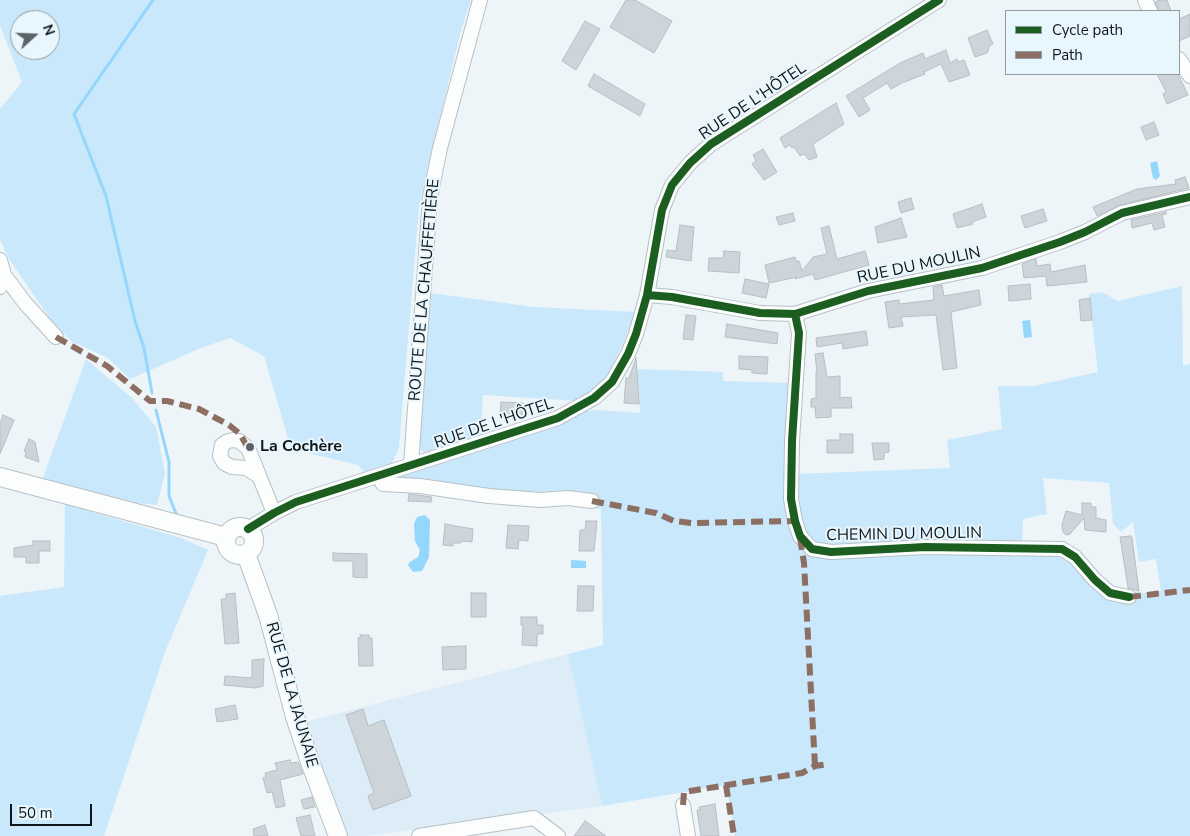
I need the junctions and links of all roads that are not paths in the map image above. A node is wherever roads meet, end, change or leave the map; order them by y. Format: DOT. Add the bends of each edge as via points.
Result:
graph roads {
  1 [pos="480,0"];
  2 [pos="939,0"];
  3 [pos="1180,61"];
  4 [pos="1190,76"];
  5 [pos="1190,197"];
  6 [pos="0,260"];
  7 [pos="2,281"];
  8 [pos="647,295"];
  9 [pos="795,314"];
  10 [pos="56,337"];
  11 [pos="411,465"];
  12 [pos="259,476"];
  13 [pos="379,476"];
  14 [pos="0,478"];
  15 [pos="592,501"];
  16 [pos="274,512"];
  17 [pos="248,529"];
  18 [pos="226,537"];
  19 [pos="246,554"];
  20 [pos="1129,597"];
  21 [pos="683,805"];
  22 [pos="338,836"];
  23 [pos="420,836"];
  24 [pos="558,836"];
  25 [pos="688,836"];
  1 -- 11 [label="street, ROUTE DE LA CHAUFFETIÈRE" via="430,197"];
  2 -- 8 [label="street, RUE DE L'HÔTEL" via="711,144 690,163 672,184 662,210"];
  3 -- 4 [label="street"];
  5 -- 9 [label="street, RUE DU MOULIN" via="1136,208 1060,242 982,268 868,291"];
  6 -- 7 [label="street"];
  7 -- 10 [label="street"];
  8 -- 9 [label="street, RUE DU MOULIN" via="760,313"];
  8 -- 11 [label="street, RUE DE L'HÔTEL" via="628,354 612,382 594,398 558,418"];
  9 -- 20 [label="street, CHEMIN DU MOULIN" via="799,333 791,499 800,536 812,549 830,552 926,547 1062,549 1075,557 1110,593"];
  11 -- 13 [label="street, RUE DE L'HÔTEL"];
  12 -- 16 [label="street"];
  13 -- 15 [label="street" via="383,484 489,496"];
  13 -- 16 [label="street, RUE DE L'HÔTEL"];
  14 -- 18 [label="main road"];
  16 -- 17 [label="street, RUE DE L'HÔTEL"];
  17 -- 18 [label="main road" via="235,528"];
  17 -- 19 [label="main road" via="254,542"];
  18 -- 19 [label="main road" via="228,550 234,554"];
  19 -- 22 [label="main road, RUE DE LA JAUNAIE" via="268,615 295,717"];
  21 -- 25 [label="street"];
  23 -- 24 [label="street" via="534,818"];
}
